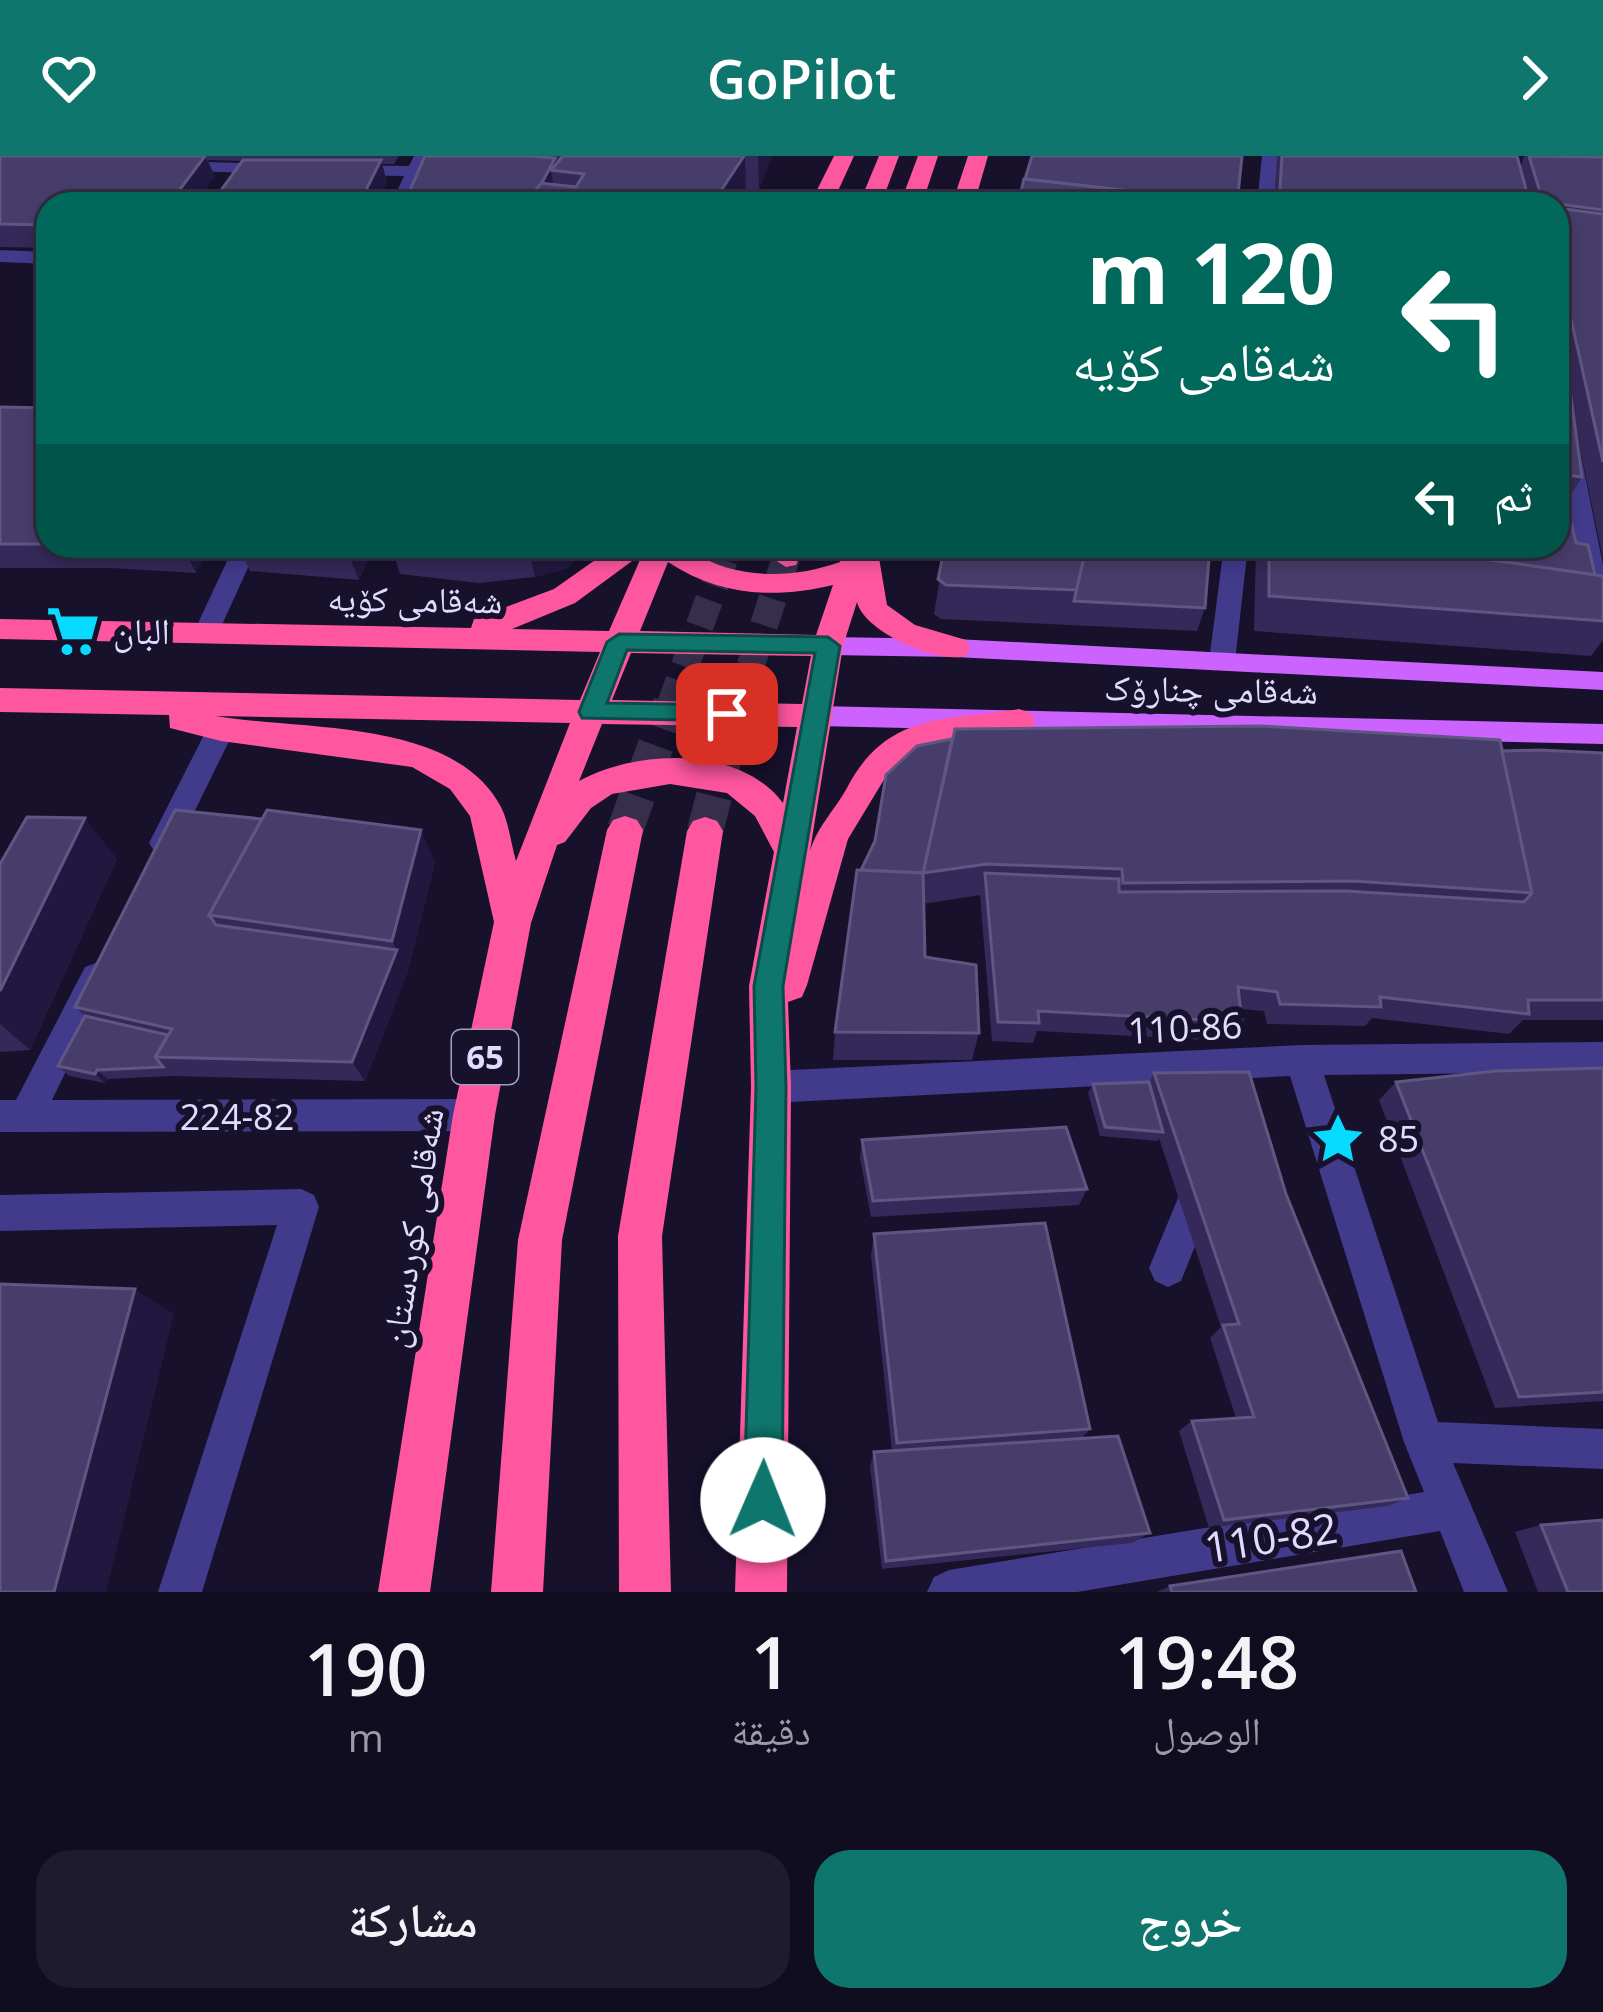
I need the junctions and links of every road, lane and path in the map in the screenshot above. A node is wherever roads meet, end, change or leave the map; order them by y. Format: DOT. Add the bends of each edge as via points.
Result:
graph roads {
  1 [pos="844,156"];
  2 [pos="889,156"];
  3 [pos="928,156"];
  4 [pos="978,156"];
  5 [pos="1270,156"];
  6 [pos="419,164"];
  7 [pos="156,166"];
  8 [pos="245,168"];
  9 [pos="287,169"];
  10 [pos="330,170"];
  11 [pos="233,186"];
  12 [pos="406,192"];
  13 [pos="827,192"];
  14 [pos="876,192"];
  15 [pos="915,192"];
  16 [pos="968,192"];
  17 [pos="1267,192"];
  18 [pos="0,256"];
  19 [pos="36,257"];
  20 [pos="1569,454"];
  21 [pos="241,558"];
  22 [pos="621,558"];
  23 [pos="655,558"];
  24 [pos="681,558"];
  25 [pos="852,558"];
  26 [pos="857,558"];
  27 [pos="860,558"];
  28 [pos="1235,558"];
  29 [pos="1603,628"];
  30 [pos="0,629"];
  31 [pos="206,634"];
  32 [pos="352,636"];
  33 [pos="619,642"];
  34 [pos="828,646"];
  35 [pos="955,647"];
  36 [pos="1222,661"];
  37 [pos="1603,681"];
  38 [pos="0,700"];
  39 [pos="115,703"];
  40 [pos="591,712"];
  41 [pos="817,716"];
  42 [pos="1019,721"];
  43 [pos="221,729"];
  44 [pos="1603,734"];
  45 [pos="625,830"];
  46 [pos="705,831"];
  47 [pos="791,851"];
  48 [pos="153,865"];
  49 [pos="518,906"];
  50 [pos="111,949"];
  51 [pos="1603,1057"];
  52 [pos="1302,1060"];
  53 [pos="770,1069"];
  54 [pos="1183,1069"];
  55 [pos="1191,1110"];
  56 [pos="474,1115"];
  57 [pos="13,1116"];
  58 [pos="1200,1150"];
  59 [pos="0,1213"];
  60 [pos="1168,1268"];
  61 [pos="1424,1442"];
  62 [pos="1603,1449"];
  63 [pos="1451,1508"];
  64 [pos="179,1592"];
  65 [pos="404,1592"];
  66 [pos="517,1592"];
  67 [pos="645,1592"];
  68 [pos="761,1592"];
  69 [pos="950,1592"];
  70 [pos="1486,1592"];
  1 -- 13 [label="highway"];
  2 -- 14 [label="highway"];
  3 -- 15 [label="highway"];
  4 -- 16 [label="highway"];
  5 -- 17 [label="street"];
  6 -- 10 [label="street"];
  6 -- 12 [label="street"];
  7 -- 8 [label="street"];
  8 -- 9 [label="street"];
  8 -- 11 [label="street"];
  18 -- 19 [label="street"];
  20 -- 29 [label="street"];
  21 -- 31 [label="street"];
  22 -- 32 [label="highway" via="530,615 453,634"];
  23 -- 33 [label="highway, شەقامی کوردستان / 65"];
  24 -- 25 [label="highway" via="698,570 763,584 823,578"];
  26 -- 34 [label="highway"];
  27 -- 35 [label="highway" via="873,610 904,632"];
  28 -- 36 [label="street"];
  30 -- 31 [label="highway, شەقامی کۆیە"];
  31 -- 32 [label="highway, شەقامی کۆیە"];
  32 -- 33 [label="highway, شەقامی کۆیە"];
  33 -- 34 [label="highway, شەقامی کۆیە"];
  33 -- 40 [label="highway, شەقامی کوردستان / 65"];
  34 -- 35 [label="main road, شەقامی چنارۆک"];
  34 -- 41 [label="highway"];
  35 -- 36 [label="main road, شەقامی چنارۆک"];
  36 -- 37 [label="main road, شەقامی چنارۆک"];
  38 -- 39 [label="highway"];
  39 -- 40 [label="highway"];
  39 -- 43 [label="highway"];
  40 -- 41 [label="highway"];
  40 -- 49 [label="highway, شەقامی کوردستان / 65"];
  41 -- 42 [label="main road, شەقامی چنارۆک"];
  41 -- 47 [label="highway"];
  42 -- 44 [label="main road, شەقامی چنارۆک"];
  42 -- 53 [label="highway" via="910,738 870,772 832,835"];
  43 -- 48 [label="street"];
  43 -- 49 [label="highway" via="419,755 462,780 486,812"];
  45 -- 66 [label="highway, 65" via="540,1240"];
  46 -- 67 [label="highway" via="640,1236"];
  47 -- 49 [label="highway" via="756,795 730,781 618,778 579,797"];
  47 -- 53 [label="highway" via="768,986"];
  49 -- 56 [label="highway, شەقامی کوردستان / 65"];
  50 -- 57 [label="street"];
  51 -- 52 [label="street, 110-86"];
  52 -- 54 [label="street, 110-86"];
  52 -- 61 [label="street"];
  53 -- 54 [label="street, 110-86"];
  53 -- 68 [label="highway"];
  54 -- 55 [label="street"];
  56 -- 57 [label="street, 224-82"];
  56 -- 65 [label="highway, شەقامی کوردستان / 65"];
  58 -- 60 [label="street" via="1199,1197"];
  59 -- 64 [label="street" via="301,1207"];
  61 -- 62 [label="street"];
  61 -- 63 [label="street"];
  63 -- 69 [label="street, 110-82"];
  63 -- 70 [label="street"];
}
